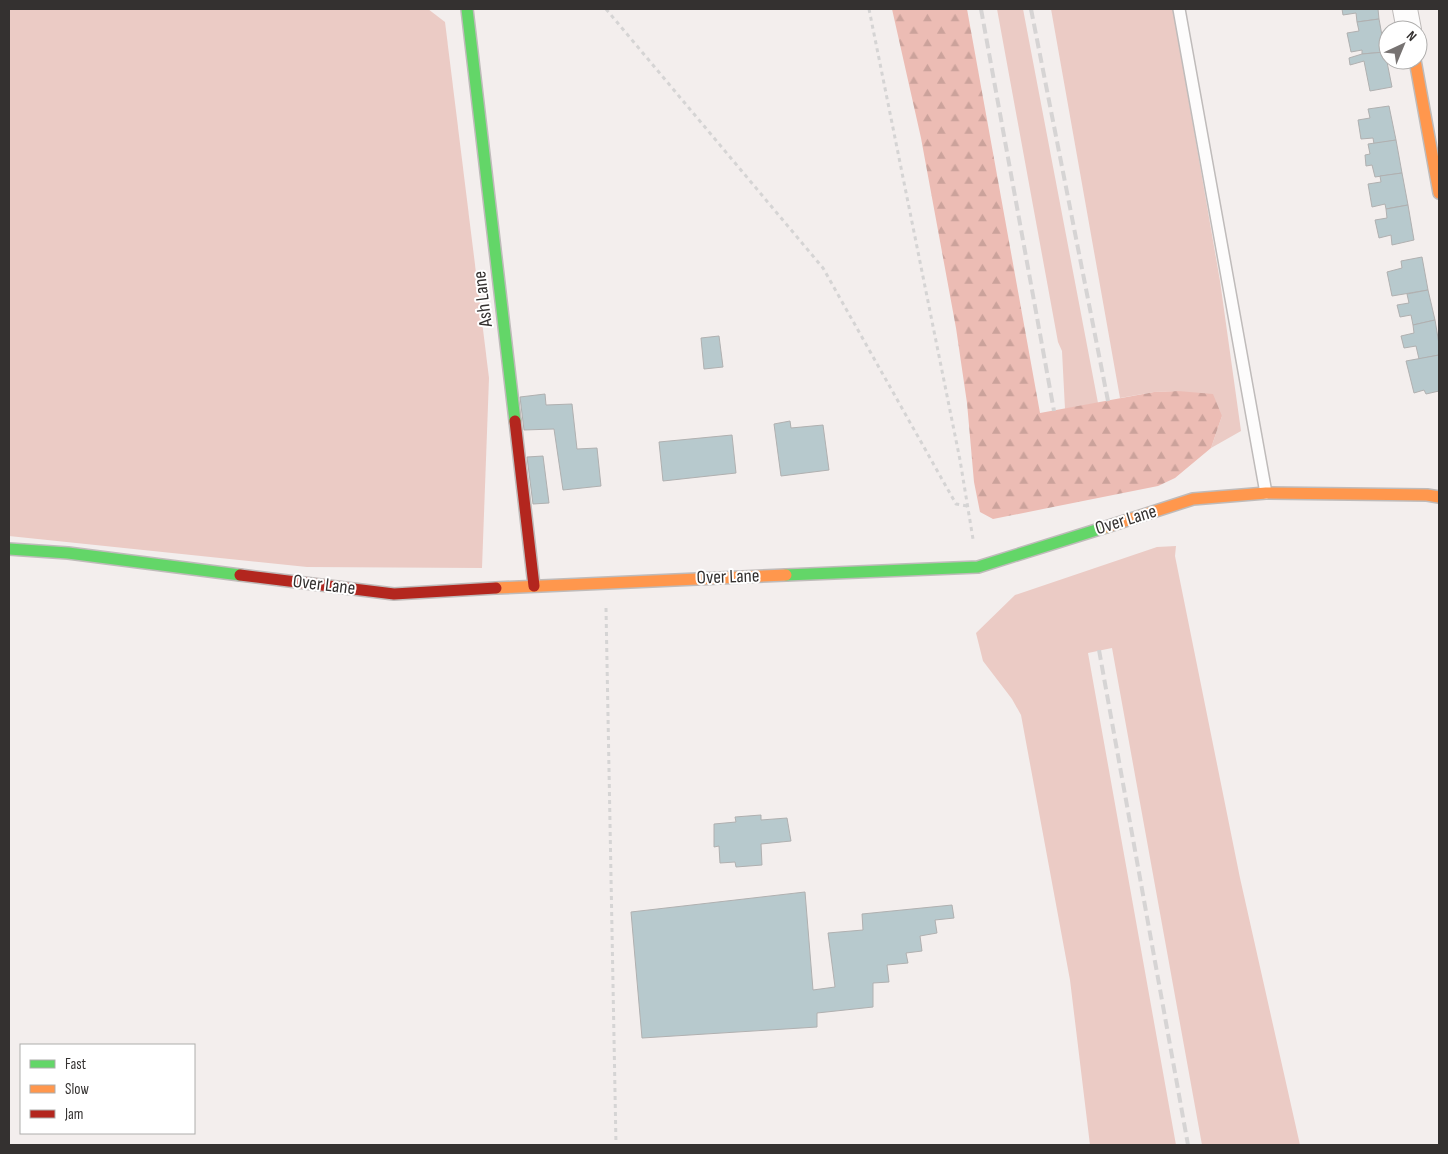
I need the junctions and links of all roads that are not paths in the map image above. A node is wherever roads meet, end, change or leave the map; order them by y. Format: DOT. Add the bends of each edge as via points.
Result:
graph roads {
  1 [pos="467,9"];
  2 [pos="1179,9"];
  3 [pos="1417,70"];
  4 [pos="1439,193"];
  5 [pos="1266,493"];
  6 [pos="1439,497"];
  7 [pos="9,549"];
  8 [pos="534,586"];
  1 -- 8 [label="street, Ash Lane"];
  2 -- 5 [label="lane"];
  3 -- 4 [label="street"];
  5 -- 6 [label="street, Over Lane"];
  5 -- 8 [label="street, Over Lane" via="1194,499 978,567"];
  7 -- 8 [label="street, Over Lane" via="68,553 394,594"];
}
